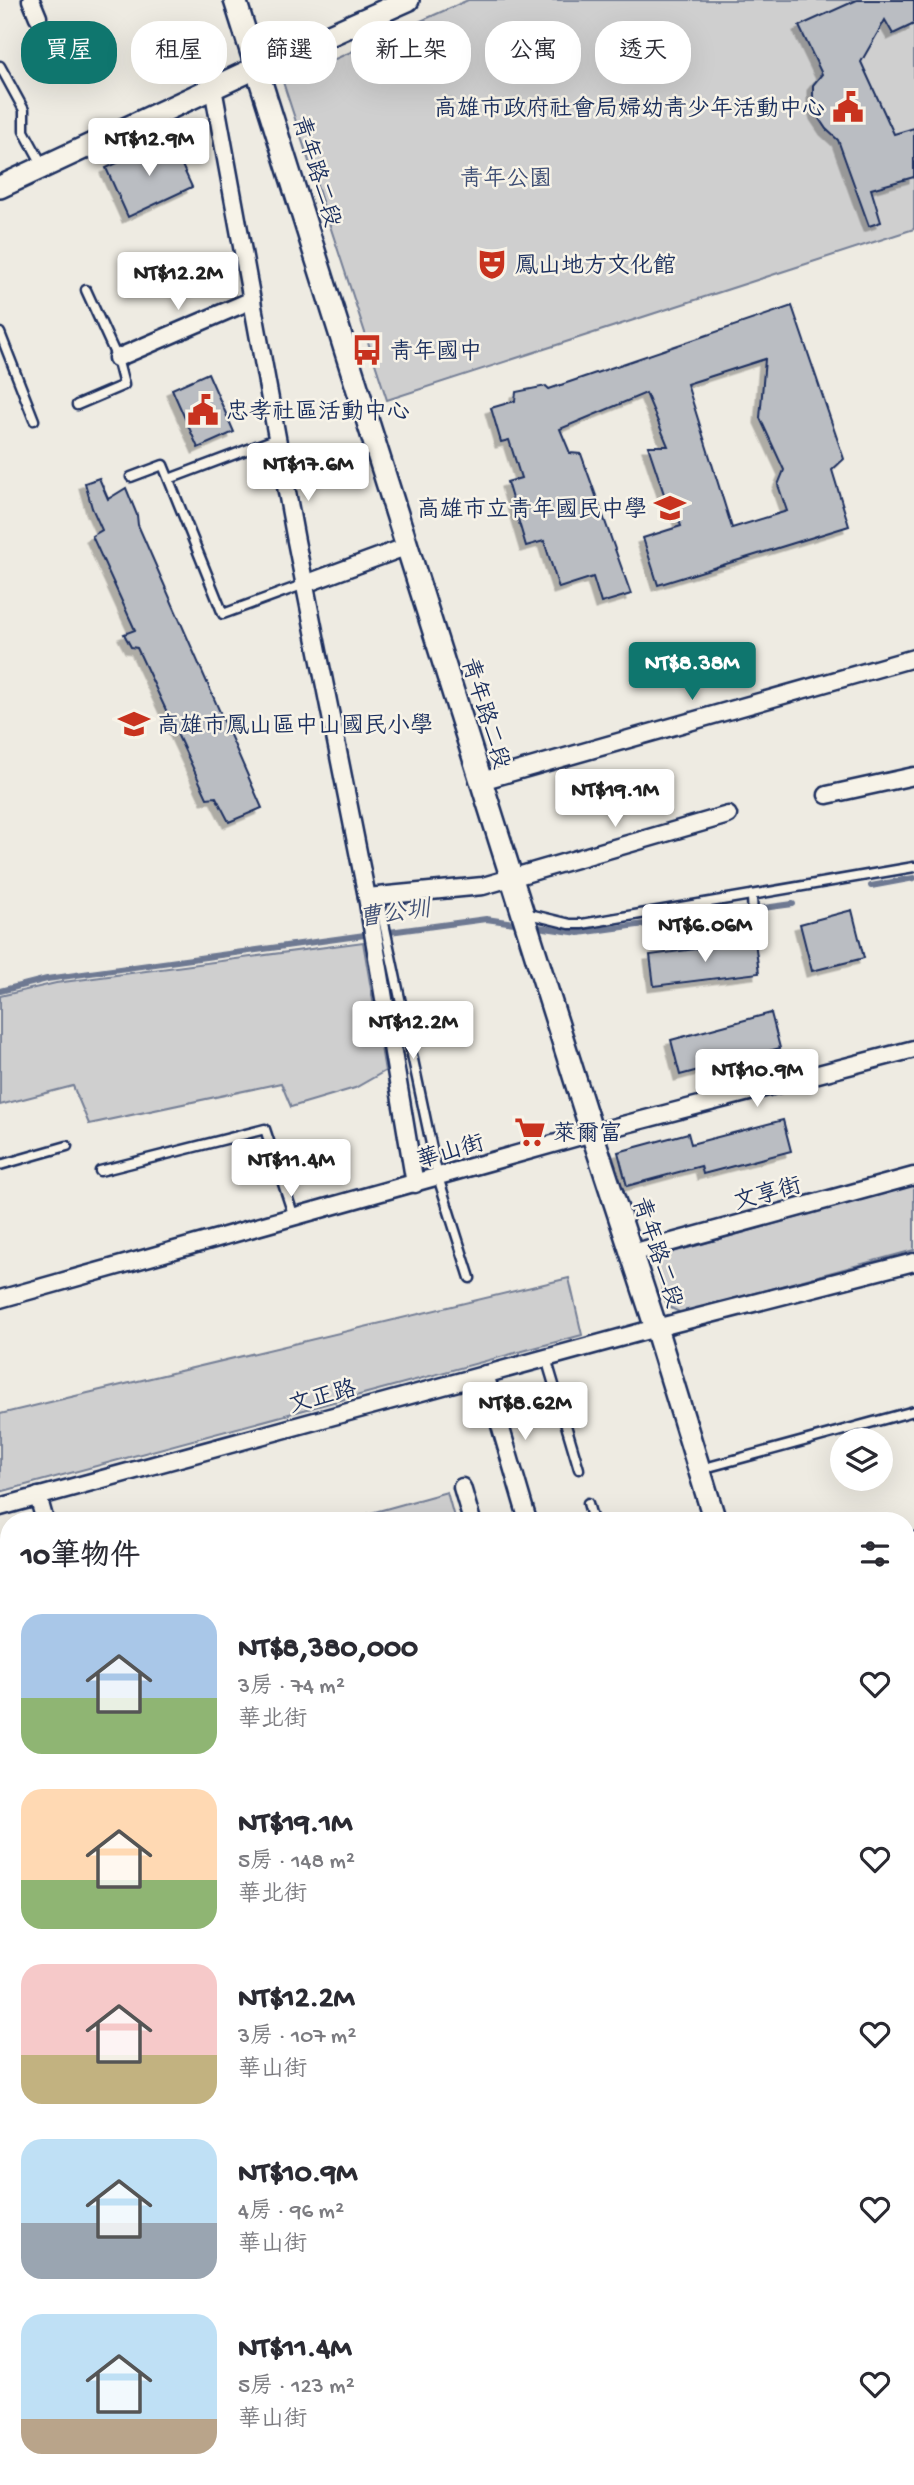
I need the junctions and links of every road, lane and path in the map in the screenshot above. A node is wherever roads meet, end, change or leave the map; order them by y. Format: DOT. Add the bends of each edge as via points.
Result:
graph roads {
  1 [pos="31,0"];
  2 [pos="235,0"];
  3 [pos="408,0"];
  4 [pos="38,17"];
  5 [pos="242,21"];
  6 [pos="337,32"];
  7 [pos="0,66"];
  8 [pos="241,75"];
  9 [pos="263,84"];
  10 [pos="213,88"];
  11 [pos="43,167"];
  12 [pos="0,187"];
  13 [pos="86,290"];
  14 [pos="252,300"];
  15 [pos="0,333"];
  16 [pos="117,358"];
  17 [pos="77,405"];
  18 [pos="34,420"];
  19 [pos="278,438"];
  20 [pos="131,477"];
  21 [pos="169,479"];
  22 [pos="408,546"];
  23 [pos="305,584"];
  24 [pos="914,658"];
  25 [pos="914,776"];
  26 [pos="481,781"];
  27 [pos="827,795"];
  28 [pos="728,815"];
  29 [pos="914,867"];
  30 [pos="511,879"];
  31 [pos="752,895"];
  32 [pos="372,896"];
  33 [pos="522,912"];
  34 [pos="753,922"];
  35 [pos="381,942"];
  36 [pos="914,1049"];
  37 [pos="592,1133"];
  38 [pos="68,1146"];
  39 [pos="0,1165"];
  40 [pos="100,1171"];
  41 [pos="914,1176"];
  42 [pos="438,1177"];
  43 [pos="415,1184"];
  44 [pos="293,1217"];
  45 [pos="632,1253"];
  46 [pos="914,1262"];
  47 [pos="470,1278"];
  48 [pos="0,1299"];
  49 [pos="656,1328"];
  50 [pos="546,1358"];
  51 [pos="485,1374"];
  52 [pos="914,1411"];
  53 [pos="579,1469"];
  54 [pos="699,1469"];
  55 [pos="462,1487"];
  56 [pos="38,1496"];
  57 [pos="588,1503"];
  58 [pos="0,1507"];
  59 [pos="42,1512"];
  60 [pos="469,1512"];
  61 [pos="525,1512"];
  62 [pos="590,1512"];
  63 [pos="712,1512"];
  1 -- 4 [label="street"];
  2 -- 5 [label="street, 青年路二段"];
  3 -- 6 [label="street"];
  7 -- 11 [label="lane" via="24,110 24,131"];
  8 -- 10 [label="street"];
  9 -- 22 [label="street, 青年路二段"];
  10 -- 11 [label="street"];
  10 -- 14 [label="street"];
  11 -- 12 [label="street"];
  13 -- 16 [label="lane"];
  14 -- 16 [label="street"];
  14 -- 19 [label="street"];
  15 -- 18 [label="lane"];
  16 -- 17 [label="lane" via="124,385"];
  19 -- 21 [label="lane"];
  19 -- 23 [label="street"];
  20 -- 21 [label="lane" via="163,465"];
  21 -- 23 [label="lane" via="223,614"];
  22 -- 23 [label="street"];
  22 -- 26 [label="street, 青年路二段"];
  23 -- 32 [label="street"];
  24 -- 26 [label="street"];
  25 -- 27 [label="street"];
  26 -- 30 [label="street, 青年路二段"];
  28 -- 30 [label="street"];
  29 -- 31 [label="lane"];
  30 -- 32 [label="street" via="483,886"];
  30 -- 33 [label="street, 青年路二段"];
  31 -- 33 [label="lane" via="570,925"];
  31 -- 34 [label="lane"];
  32 -- 35 [label="street"];
  33 -- 37 [label="street, 青年路二段"];
  35 -- 42 [label="lane"];
  35 -- 43 [label="street"];
  36 -- 37 [label="street, 華山街"];
  37 -- 42 [label="street, 華山街"];
  37 -- 45 [label="street, 青年路二段"];
  38 -- 39 [label="lane"];
  40 -- 44 [label="lane" via="265,1129"];
  41 -- 45 [label="street, 文享街"];
  42 -- 43 [label="street, 華山街"];
  42 -- 47 [label="lane"];
  43 -- 44 [label="street, 華山街"];
  44 -- 48 [label="street, 華山街"];
  45 -- 49 [label="street, 青年路二段"];
  46 -- 49 [label="street"];
  49 -- 50 [label="street, 文正路"];
  49 -- 54 [label="street, 青年路二段"];
  50 -- 51 [label="street, 文正路"];
  50 -- 53 [label="lane"];
  51 -- 56 [label="street, 文正路"];
  51 -- 61 [label="street"];
  52 -- 54 [label="lane"];
  54 -- 63 [label="street, 青年路二段"];
  55 -- 60 [label="street"];
  56 -- 58 [label="street, 文正路"];
  56 -- 59 [label="street"];
  57 -- 62 [label="lane"];
}
